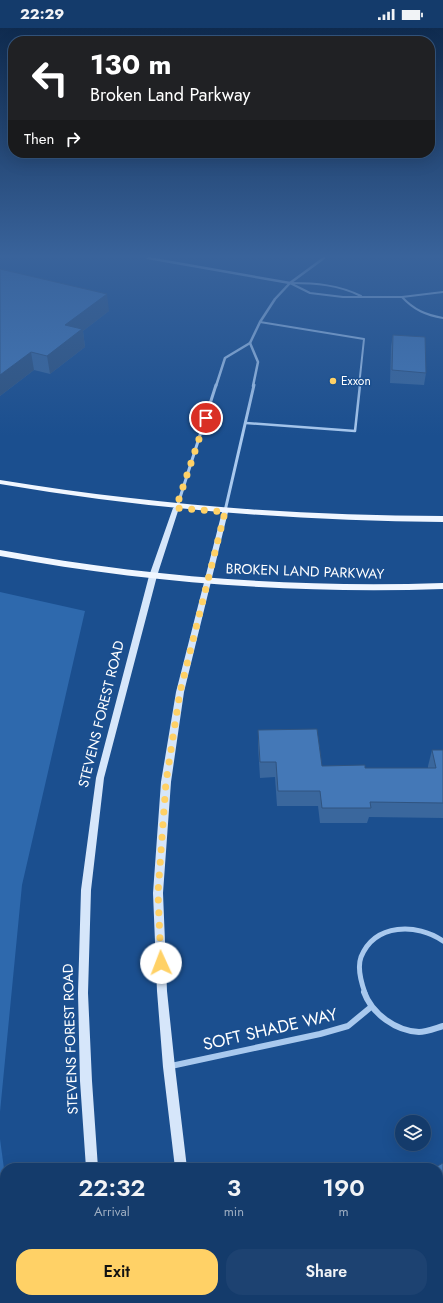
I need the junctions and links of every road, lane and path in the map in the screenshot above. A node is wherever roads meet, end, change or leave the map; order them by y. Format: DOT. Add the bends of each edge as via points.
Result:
graph roads {
  1 [pos="263,318"];
  2 [pos="260,322"];
  3 [pos="250,343"];
  4 [pos="246,423"];
  5 [pos="0,482"];
  6 [pos="176,508"];
  7 [pos="225,512"];
  8 [pos="443,519"];
  9 [pos="0,553"];
  10 [pos="154,576"];
  11 [pos="207,582"];
  12 [pos="443,586"];
  13 [pos="443,942"];
  14 [pos="371,1007"];
  15 [pos="443,1026"];
  16 [pos="169,1067"];
  17 [pos="92,1163"];
  18 [pos="180,1163"];
  1 -- 2 [label="street"];
  2 -- 3 [label="street"];
  2 -- 4 [label="lane" via="364,339 355,431"];
  3 -- 4 [label="street" via="258,362"];
  3 -- 6 [label="street, STEVENS FOREST ROAD" via="225,358"];
  4 -- 7 [label="street"];
  5 -- 6 [label="main road"];
  6 -- 7 [label="main road"];
  6 -- 10 [label="street, STEVENS FOREST ROAD"];
  7 -- 8 [label="main road"];
  7 -- 11 [label="street"];
  9 -- 10 [label="main road, BROKEN LAND PARKWAY"];
  10 -- 11 [label="main road, BROKEN LAND PARKWAY"];
  10 -- 17 [label="street, STEVENS FOREST ROAD" via="100,778 86,890 83,993"];
  11 -- 12 [label="main road, BROKEN LAND PARKWAY" via="331,588"];
  11 -- 16 [label="street" via="180,692 166,782 158,893 162,991"];
  13 -- 14 [label="street" via="419,929 401,928 384,932 371,941 362,955 359,972 362,990"];
  14 -- 15 [label="street" via="385,1020 401,1029 419,1032 436,1030"];
  14 -- 16 [label="street, SOFT SHADE WAY" via="348,1026"];
  16 -- 18 [label="street"];
}
